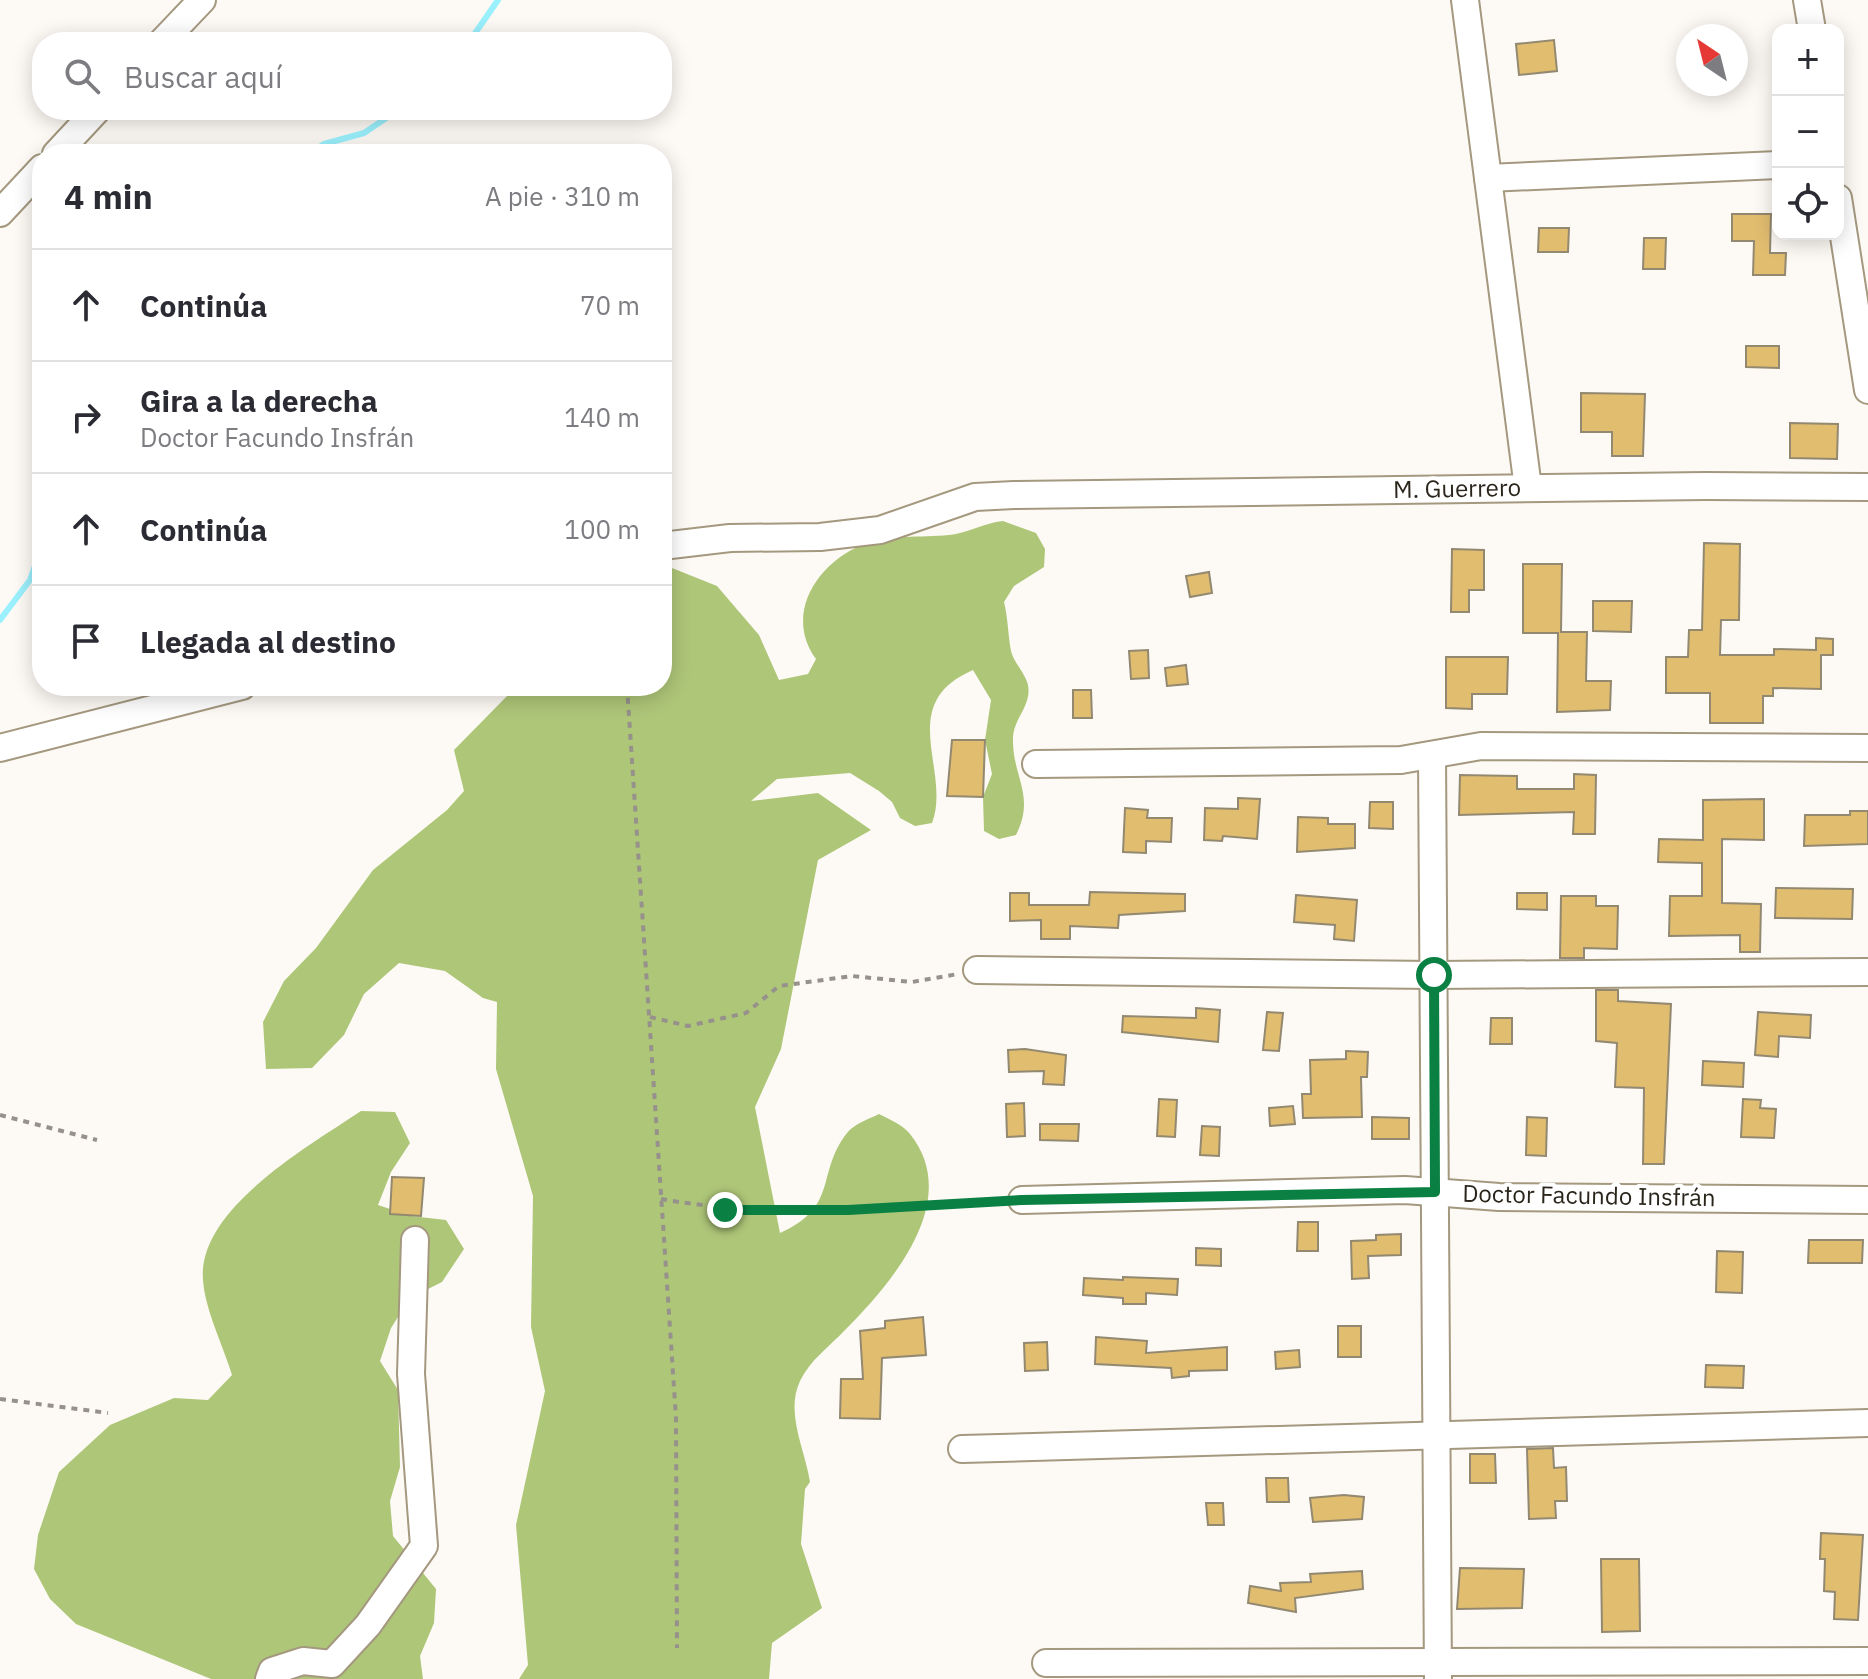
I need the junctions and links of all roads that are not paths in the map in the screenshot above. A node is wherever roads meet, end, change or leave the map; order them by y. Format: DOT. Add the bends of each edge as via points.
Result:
graph roads {
  1 [pos="202,0"];
  2 [pos="1465,0"];
  3 [pos="1807,0"];
  4 [pos="1811,24"];
  5 [pos="172,32"];
  6 [pos="88,120"];
  7 [pos="65,144"];
  8 [pos="1772,165"];
  9 [pos="1488,178"];
  10 [pos="32,179"];
  11 [pos="0,213"];
  12 [pos="1844,236"];
  13 [pos="1868,390"];
  14 [pos="1868,487"];
  15 [pos="1528,488"];
  16 [pos="672,545"];
  17 [pos="203,696"];
  18 [pos="0,748"];
  19 [pos="1868,748"];
  20 [pos="1432,755"];
  21 [pos="1036,764"];
  22 [pos="977,970"];
  23 [pos="1868,972"];
  24 [pos="1434,975"];
  25 [pos="1435,1192"];
  26 [pos="1022,1200"];
  27 [pos="1868,1200"];
  28 [pos="415,1240"];
  29 [pos="1868,1423"];
  30 [pos="1436,1435"];
  31 [pos="962,1449"];
  32 [pos="1868,1661"];
  33 [pos="1046,1663"];
  34 [pos="1438,1670"];
  35 [pos="269,1679"];
  1 -- 5 [label="street"];
  2 -- 9 [label="street"];
  3 -- 4 [label="street"];
  6 -- 7 [label="street"];
  8 -- 9 [label="street"];
  9 -- 15 [label="street"];
  10 -- 11 [label="street"];
  12 -- 13 [label="street"];
  14 -- 15 [label="street, M. Guerrero"];
  15 -- 16 [label="street, M. Guerrero" via="975,497 880,530"];
  17 -- 18 [label="street"];
  19 -- 20 [label="street" via="1481,746"];
  20 -- 21 [label="street" via="1401,760"];
  20 -- 24 [label="street"];
  22 -- 24 [label="street"];
  23 -- 24 [label="street"];
  24 -- 25 [label="street"];
  25 -- 26 [label="street, Doctor Facundo Insfrán"];
  25 -- 27 [label="street, Doctor Facundo Insfrán"];
  25 -- 30 [label="street"];
  28 -- 35 [label="street" via="411,1374 424,1546 368,1625 332,1664 303,1661 272,1671"];
  29 -- 30 [label="street"];
  30 -- 31 [label="street"];
  30 -- 34 [label="street"];
  32 -- 34 [label="street"];
  33 -- 34 [label="street"];
}
